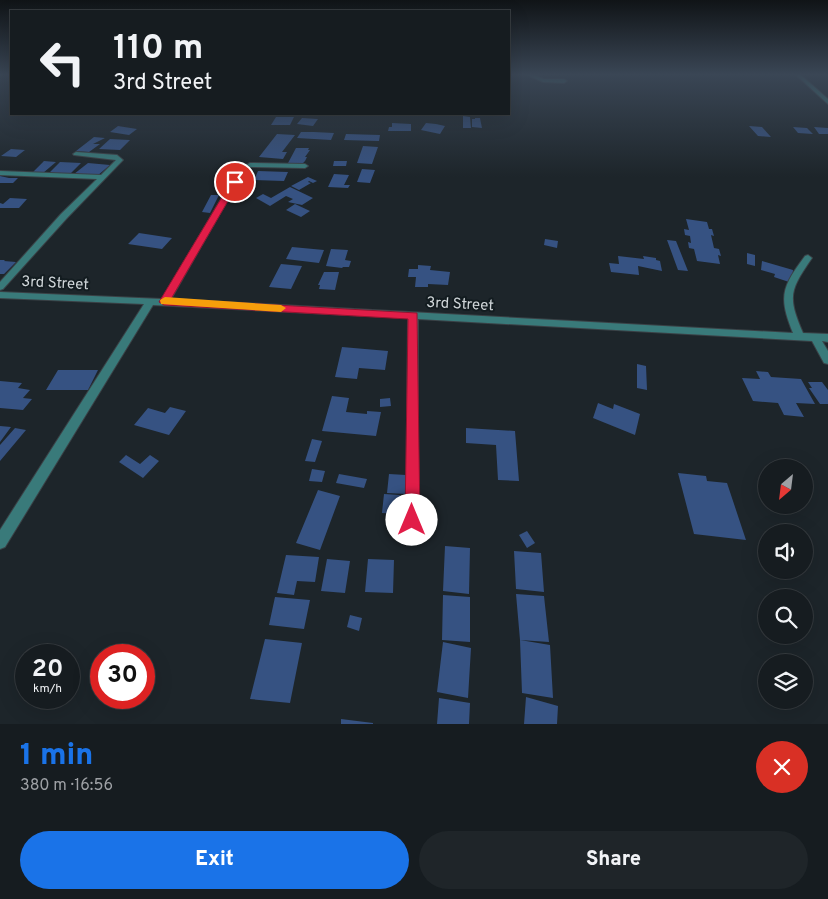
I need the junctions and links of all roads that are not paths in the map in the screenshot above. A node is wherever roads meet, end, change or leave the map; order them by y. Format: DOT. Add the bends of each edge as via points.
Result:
graph roads {
  1 [pos="76,154"];
  2 [pos="305,166"];
  3 [pos="0,173"];
  4 [pos="102,177"];
  5 [pos="808,258"];
  6 [pos="0,287"];
  7 [pos="0,295"];
  8 [pos="150,302"];
  9 [pos="164,302"];
  10 [pos="413,316"];
  11 [pos="800,337"];
  12 [pos="815,338"];
  13 [pos="828,338"];
  14 [pos="828,360"];
  15 [pos="412,520"];
  16 [pos="0,542"];
  1 -- 4 [label="street" via="120,158"];
  2 -- 9 [label="street" via="250,165 242,169"];
  3 -- 4 [label="street"];
  4 -- 6 [label="street"];
  5 -- 11 [label="street" via="792,278 786,292"];
  7 -- 8 [label="street, 3rd Street"];
  8 -- 9 [label="street, 3rd Street"];
  8 -- 16 [label="street"];
  9 -- 10 [label="street, 3rd Street"];
  10 -- 11 [label="street, 3rd Street"];
  10 -- 15 [label="street"];
  11 -- 12 [label="street, 3rd Street"];
  12 -- 13 [label="street, 3rd Street"];
  12 -- 14 [label="street"];
}
